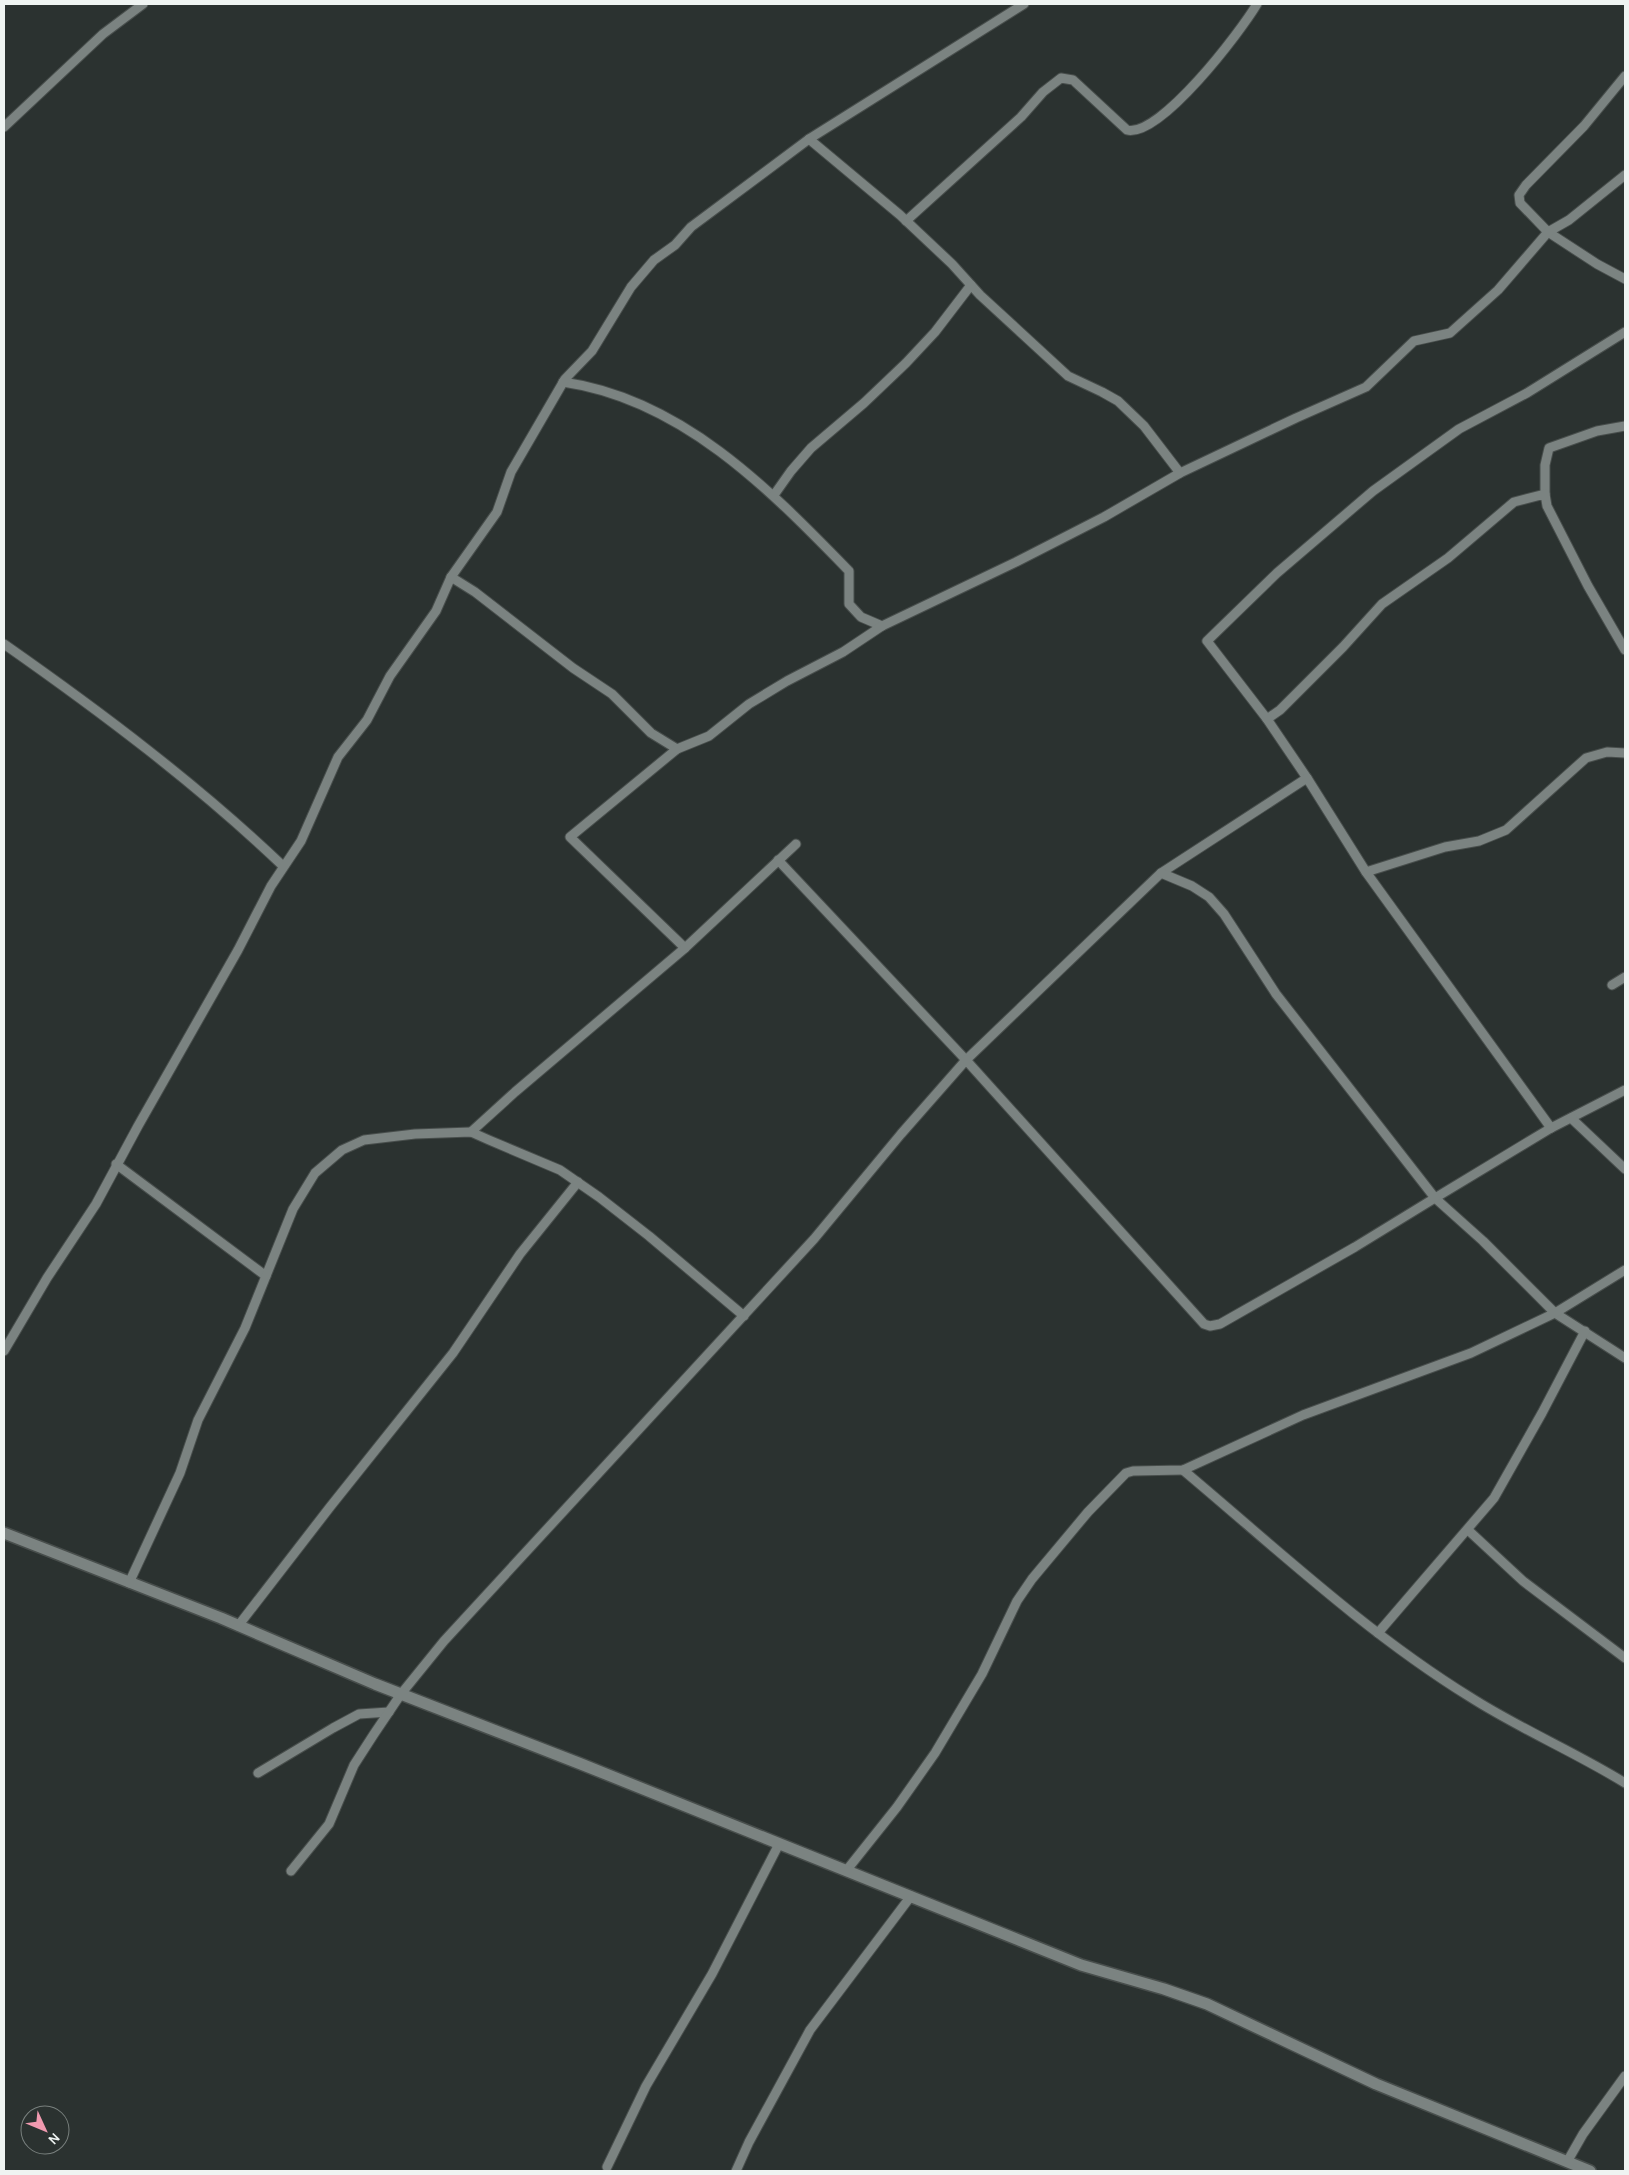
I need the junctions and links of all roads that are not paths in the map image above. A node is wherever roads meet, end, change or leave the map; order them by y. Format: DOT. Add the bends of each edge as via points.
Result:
graph roads {
  1 [pos="143,4"];
  2 [pos="1024,4"];
  3 [pos="1257,4"];
  4 [pos="1625,76"];
  5 [pos="4,127"];
  6 [pos="809,139"];
  7 [pos="1625,175"];
  8 [pos="906,221"];
  9 [pos="1548,232"];
  10 [pos="1625,279"];
  11 [pos="971,285"];
  12 [pos="1625,332"];
  13 [pos="563,382"];
  14 [pos="1625,426"];
  15 [pos="1180,473"];
  16 [pos="1545,494"];
  17 [pos="774,496"];
  18 [pos="452,577"];
  19 [pos="882,626"];
  20 [pos="4,644"];
  21 [pos="1625,650"];
  22 [pos="1267,719"];
  23 [pos="677,748"];
  24 [pos="1625,753"];
  25 [pos="1307,778"];
  26 [pos="796,844"];
  27 [pos="778,860"];
  28 [pos="283,866"];
  29 [pos="1366,872"];
  30 [pos="1161,873"];
  31 [pos="685,948"];
  32 [pos="1625,977"];
  33 [pos="1612,985"];
  34 [pos="966,1060"];
  35 [pos="1625,1090"];
  36 [pos="1571,1118"];
  37 [pos="1551,1128"];
  38 [pos="471,1132"];
  39 [pos="116,1164"];
  40 [pos="1625,1168"];
  41 [pos="578,1182"];
  42 [pos="1435,1198"];
  43 [pos="1625,1270"];
  44 [pos="266,1276"];
  45 [pos="1555,1313"];
  46 [pos="744,1316"];
  47 [pos="1585,1332"];
  48 [pos="4,1351"];
  49 [pos="1625,1358"];
  50 [pos="1183,1470"];
  51 [pos="1468,1530"];
  52 [pos="4,1533"];
  53 [pos="129,1583"];
  54 [pos="238,1626"];
  55 [pos="1378,1633"];
  56 [pos="1625,1658"];
  57 [pos="401,1694"];
  58 [pos="389,1712"];
  59 [pos="258,1773"];
  60 [pos="1625,1783"];
  61 [pos="779,1844"];
  62 [pos="846,1870"];
  63 [pos="291,1871"];
  64 [pos="911,1896"];
  65 [pos="1625,2076"];
  66 [pos="1567,2162"];
  67 [pos="607,2166"];
  68 [pos="736,2171"];
  69 [pos="1590,2171"];
  1 -- 5 [label="street" via="103,34"];
  2 -- 6 [label="street"];
  3 -- 8 [label="street" via="1204,75 1176,104 1145,126 1127,130 1073,80 1061,78"];
  4 -- 9 [label="street" via="1584,126 1519,195 1520,203"];
  6 -- 8 [label="street"];
  6 -- 13 [label="street" via="691,227 675,245 654,260 631,287 592,351"];
  7 -- 9 [label="street" via="1569,220"];
  8 -- 11 [label="street"];
  9 -- 10 [label="street"];
  9 -- 15 [label="street" via="1498,290 1450,333 1414,341 1366,386"];
  11 -- 15 [label="street" via="1068,376 1118,401 1144,426"];
  11 -- 17 [label="street" via="935,332 864,403 811,448"];
  12 -- 22 [label="street" via="1527,393 1459,429 1373,491 1277,573 1207,641"];
  13 -- 17 [label="street" via="592,386 668,418 719,450"];
  13 -- 18 [label="street" via="511,472 497,512"];
  14 -- 16 [label="street" via="1597,431 1549,448 1545,465"];
  15 -- 19 [label="street" via="1104,517"];
  16 -- 21 [label="street" via="1547,506 1588,586"];
  16 -- 22 [label="street" via="1514,502 1448,558 1382,604 1343,647"];
  17 -- 19 [label="street" via="849,570 849,604 861,617"];
  18 -- 23 [label="street" via="612,694 652,733"];
  18 -- 28 [label="street" via="436,611 390,676 367,720 338,757 301,841"];
  19 -- 23 [label="street" via="749,704 708,736"];
  20 -- 28 [label="street" via="205,796"];
  22 -- 25 [label="street"];
  23 -- 31 [label="street" via="570,837"];
  24 -- 29 [label="street" via="1606,752 1586,758 1506,830"];
  25 -- 29 [label="street"];
  25 -- 30 [label="street"];
  26 -- 27 [label="street"];
  27 -- 31 [label="street"];
  27 -- 34 [label="street"];
  28 -- 39 [label="street"];
  29 -- 37 [label="street"];
  30 -- 34 [label="street"];
  30 -- 42 [label="street" via="1209,897 1224,914 1276,994"];
  31 -- 38 [label="street"];
  32 -- 33 [label="street"];
  34 -- 42 [label="street" via="1204,1324 1210,1326 1220,1324"];
  34 -- 46 [label="street"];
  35 -- 36 [label="street"];
  36 -- 37 [label="street"];
  36 -- 40 [label="street"];
  37 -- 42 [label="street"];
  38 -- 41 [label="street" via="560,1170"];
  38 -- 44 [label="street" via="364,1140 342,1150 315,1173 292,1209"];
  39 -- 44 [label="street"];
  39 -- 48 [label="street" via="96,1204"];
  41 -- 46 [label="street" via="649,1236"];
  41 -- 54 [label="street" via="520,1254 453,1353"];
  42 -- 45 [label="street"];
  43 -- 45 [label="street"];
  44 -- 53 [label="street" via="245,1328 198,1420 180,1473"];
  45 -- 47 [label="street"];
  45 -- 50 [label="street" via="1471,1353 1303,1415"];
  46 -- 57 [label="street" via="469,1612"];
  47 -- 49 [label="street"];
  47 -- 51 [label="street" via="1494,1498"];
  50 -- 55 [label="street" via="1299,1571"];
  50 -- 62 [label="street" via="1126,1473 1056,1550 1017,1601 982,1674 935,1753 897,1808"];
  51 -- 55 [label="street"];
  51 -- 56 [label="street" via="1523,1581"];
  52 -- 53 [label="street"];
  53 -- 54 [label="street"];
  54 -- 57 [label="street"];
  55 -- 60 [label="street" via="1469,1697"];
  57 -- 58 [label="street"];
  57 -- 61 [label="street"];
  58 -- 59 [label="street" via="359,1714"];
  58 -- 63 [label="street" via="354,1765 329,1824"];
  61 -- 62 [label="street"];
  61 -- 67 [label="street" via="712,1974 646,2086"];
  62 -- 64 [label="street"];
  64 -- 66 [label="street" via="1081,1965 1207,2004 1376,2084"];
  64 -- 68 [label="street" via="806,2036"];
  65 -- 66 [label="street"];
  66 -- 69 [label="street"];
}
